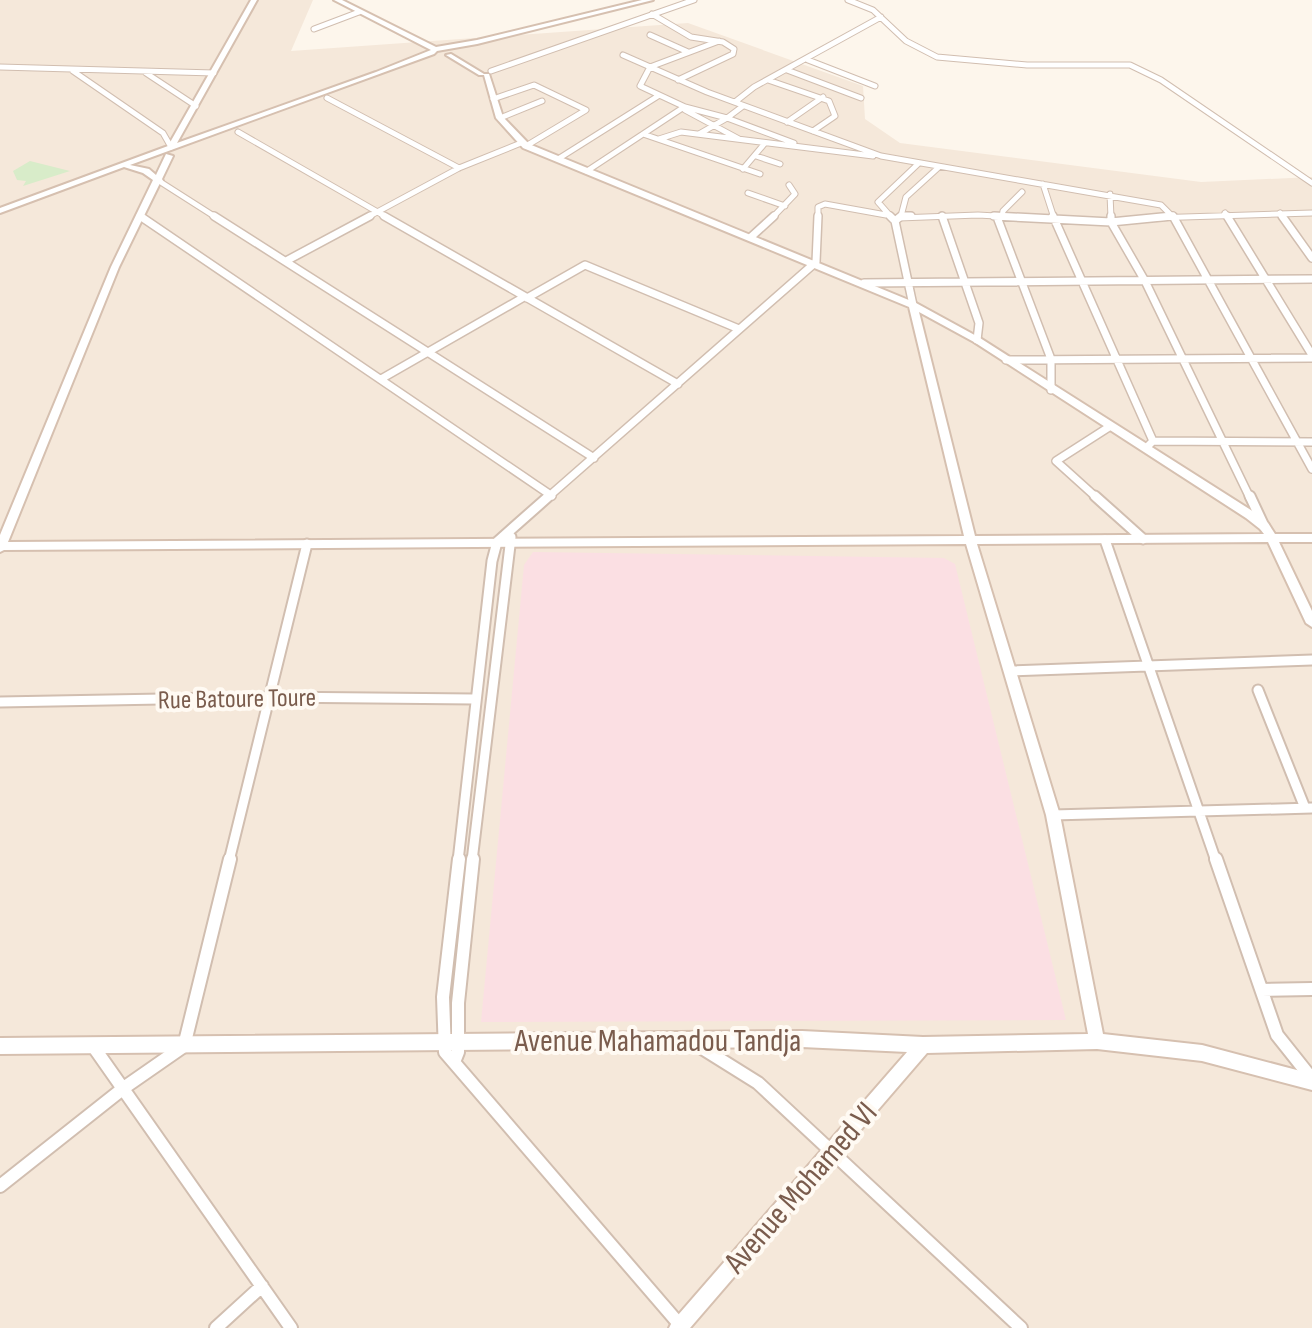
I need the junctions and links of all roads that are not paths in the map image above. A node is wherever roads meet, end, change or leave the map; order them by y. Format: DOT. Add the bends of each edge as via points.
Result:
graph roads {
  1 [pos="254,0"];
  2 [pos="337,0"];
  3 [pos="650,0"];
  4 [pos="694,0"];
  5 [pos="848,0"];
  6 [pos="359,12"];
  7 [pos="652,14"];
  8 [pos="881,17"];
  9 [pos="314,29"];
  10 [pos="650,35"];
  11 [pos="719,41"];
  12 [pos="442,52"];
  13 [pos="688,52"];
  14 [pos="623,55"];
  15 [pos="808,60"];
  16 [pos="0,67"];
  17 [pos="650,67"];
  18 [pos="787,70"];
  19 [pos="73,71"];
  20 [pos="144,73"];
  21 [pos="214,73"];
  22 [pos="486,73"];
  23 [pos="678,80"];
  24 [pos="768,80"];
  25 [pos="875,86"];
  26 [pos="658,96"];
  27 [pos="823,97"];
  28 [pos="327,98"];
  29 [pos="861,98"];
  30 [pos="493,99"];
  31 [pos="542,101"];
  32 [pos="735,102"];
  33 [pos="196,106"];
  34 [pos="743,106"];
  35 [pos="683,108"];
  36 [pos="500,118"];
  37 [pos="727,118"];
  38 [pos="787,122"];
  39 [pos="714,125"];
  40 [pos="813,131"];
  41 [pos="238,132"];
  42 [pos="643,134"];
  43 [pos="699,134"];
  44 [pos="659,139"];
  45 [pos="741,140"];
  46 [pos="765,143"];
  47 [pos="524,145"];
  48 [pos="810,148"];
  49 [pos="170,152"];
  50 [pos="756,156"];
  51 [pos="881,156"];
  52 [pos="558,159"];
  53 [pos="919,163"];
  54 [pos="780,164"];
  55 [pos="128,167"];
  56 [pos="939,167"];
  57 [pos="459,168"];
  58 [pos="743,169"];
  59 [pos="587,171"];
  60 [pos="760,174"];
  61 [pos="159,181"];
  62 [pos="1312,183"];
  63 [pos="1043,184"];
  64 [pos="789,185"];
  65 [pos="1022,192"];
  66 [pos="748,193"];
  67 [pos="1110,194"];
  68 [pos="785,206"];
  69 [pos="0,211"];
  70 [pos="379,213"];
  71 [pos="1225,213"];
  72 [pos="1280,213"];
  73 [pos="1312,213"];
  74 [pos="886,215"];
  75 [pos="140,216"];
  76 [pos="942,216"];
  77 [pos="1173,216"];
  78 [pos="0,217"];
  79 [pos="999,217"];
  80 [pos="898,219"];
  81 [pos="1055,221"];
  82 [pos="1111,222"];
  83 [pos="751,237"];
  84 [pos="1312,258"];
  85 [pos="286,261"];
  86 [pos="816,262"];
  87 [pos="1267,279"];
  88 [pos="1312,279"];
  89 [pos="1209,280"];
  90 [pos="1021,281"];
  91 [pos="1082,281"];
  92 [pos="1145,281"];
  93 [pos="908,282"];
  94 [pos="967,282"];
  95 [pos="864,283"];
  96 [pos="525,297"];
  97 [pos="913,305"];
  98 [pos="739,329"];
  99 [pos="977,340"];
  100 [pos="427,352"];
  101 [pos="1312,357"];
  102 [pos="1051,359"];
  103 [pos="1117,359"];
  104 [pos="1182,359"];
  105 [pos="1252,359"];
  106 [pos="1006,360"];
  107 [pos="381,379"];
  108 [pos="678,384"];
  109 [pos="1051,390"];
  110 [pos="1109,427"];
  111 [pos="1223,442"];
  112 [pos="1297,442"];
  113 [pos="1312,442"];
  114 [pos="1149,445"];
  115 [pos="594,458"];
  116 [pos="1312,469"];
  117 [pos="552,496"];
  118 [pos="1264,526"];
  119 [pos="511,538"];
  120 [pos="1272,538"];
  121 [pos="1312,538"];
  122 [pos="1143,539"];
  123 [pos="1105,540"];
  124 [pos="971,541"];
  125 [pos="497,542"];
  126 [pos="307,544"];
  127 [pos="0,546"];
  128 [pos="1312,623"];
  129 [pos="1312,660"];
  130 [pos="1149,663"];
  131 [pos="1011,671"];
  132 [pos="1258,690"];
  133 [pos="270,697"];
  134 [pos="474,699"];
  135 [pos="0,702"];
  136 [pos="1308,808"];
  137 [pos="1201,809"];
  138 [pos="1053,815"];
  139 [pos="451,915"];
  140 [pos="468,916"];
  141 [pos="1312,989"];
  142 [pos="1262,990"];
  143 [pos="691,1041"];
  144 [pos="1097,1041"];
  145 [pos="450,1042"];
  146 [pos="92,1044"];
  147 [pos="923,1045"];
  148 [pos="0,1046"];
  149 [pos="184,1046"];
  150 [pos="1312,1080"];
  151 [pos="125,1087"];
  152 [pos="832,1151"];
  153 [pos="0,1186"];
  154 [pos="262,1286"];
  155 [pos="679,1327"];
  156 [pos="216,1328"];
  157 [pos="291,1328"];
  158 [pos="1021,1328"];
  1 -- 21 [label="street"];
  2 -- 6 [label="street"];
  3 -- 12 [label="street"];
  4 -- 7 [label="street"];
  5 -- 8 [label="street"];
  6 -- 9 [label="street"];
  6 -- 12 [label="street"];
  7 -- 11 [label="street" via="685,35"];
  7 -- 22 [label="street"];
  8 -- 15 [label="street"];
  8 -- 62 [label="street" via="906,41 937,57 1027,65 1130,65 1161,80"];
  10 -- 13 [label="street"];
  11 -- 13 [label="street"];
  11 -- 23 [label="street" via="734,49 733,54"];
  12 -- 22 [label="street"];
  12 -- 28 [label="street"];
  12 -- 49 [label="street"];
  13 -- 17 [label="street"];
  14 -- 17 [label="street"];
  15 -- 18 [label="street"];
  15 -- 25 [label="street"];
  16 -- 19 [label="street"];
  17 -- 23 [label="street"];
  17 -- 26 [label="street" via="640,86"];
  18 -- 24 [label="street"];
  18 -- 29 [label="street"];
  19 -- 20 [label="street"];
  19 -- 49 [label="street" via="163,133"];
  20 -- 21 [label="street"];
  20 -- 33 [label="street"];
  21 -- 33 [label="street"];
  22 -- 30 [label="street"];
  23 -- 32 [label="street"];
  24 -- 27 [label="street"];
  24 -- 32 [label="street"];
  26 -- 35 [label="street"];
  26 -- 52 [label="street"];
  27 -- 38 [label="street"];
  27 -- 40 [label="street" via="836,111"];
  28 -- 41 [label="street"];
  28 -- 57 [label="street"];
  30 -- 36 [label="street"];
  30 -- 47 [label="street" via="536,85 586,110"];
  31 -- 36 [label="street"];
  32 -- 34 [label="street"];
  33 -- 49 [label="street"];
  34 -- 37 [label="street"];
  34 -- 38 [label="street"];
  35 -- 37 [label="street"];
  35 -- 39 [label="street"];
  35 -- 42 [label="street"];
  36 -- 47 [label="street"];
  37 -- 39 [label="street"];
  37 -- 48 [label="street"];
  38 -- 40 [label="street"];
  39 -- 43 [label="street"];
  39 -- 45 [label="street"];
  40 -- 51 [label="street"];
  41 -- 49 [label="street"];
  41 -- 70 [label="street"];
  42 -- 44 [label="street"];
  42 -- 59 [label="street"];
  43 -- 44 [label="street" via="679,132"];
  43 -- 45 [label="street"];
  44 -- 58 [label="street"];
  45 -- 46 [label="street"];
  46 -- 48 [label="street"];
  46 -- 50 [label="street"];
  47 -- 52 [label="street"];
  47 -- 57 [label="street"];
  48 -- 51 [label="street"];
  49 -- 55 [label="street"];
  49 -- 61 [label="street"];
  49 -- 69 [label="street"];
  50 -- 54 [label="street"];
  50 -- 58 [label="street"];
  51 -- 53 [label="street"];
  52 -- 59 [label="street"];
  53 -- 56 [label="street"];
  53 -- 74 [label="street" via="878,202"];
  55 -- 61 [label="street"];
  55 -- 78 [label="street"];
  56 -- 63 [label="street"];
  56 -- 80 [label="street" via="906,197"];
  57 -- 70 [label="street"];
  58 -- 60 [label="street"];
  59 -- 83 [label="street"];
  61 -- 75 [label="street"];
  61 -- 85 [label="street"];
  63 -- 67 [label="street"];
  63 -- 81 [label="street"];
  64 -- 68 [label="street" via="795,194"];
  65 -- 79 [label="street"];
  66 -- 68 [label="street"];
  67 -- 77 [label="street" via="1157,203"];
  67 -- 82 [label="street"];
  68 -- 83 [label="street"];
  70 -- 85 [label="street"];
  70 -- 96 [label="street"];
  71 -- 72 [label="street"];
  71 -- 77 [label="street"];
  71 -- 87 [label="street"];
  72 -- 73 [label="street"];
  72 -- 84 [label="street"];
  74 -- 80 [label="street"];
  74 -- 86 [label="street" via="818,207"];
  75 -- 107 [label="street"];
  75 -- 127 [label="street"];
  76 -- 79 [label="street"];
  76 -- 80 [label="street"];
  76 -- 94 [label="street"];
  77 -- 82 [label="street"];
  77 -- 89 [label="street"];
  79 -- 81 [label="street"];
  79 -- 90 [label="street"];
  80 -- 93 [label="street"];
  81 -- 82 [label="street"];
  81 -- 91 [label="street"];
  82 -- 92 [label="street"];
  83 -- 86 [label="street"];
  85 -- 100 [label="street"];
  86 -- 95 [label="street"];
  86 -- 98 [label="street"];
  87 -- 88 [label="street"];
  87 -- 89 [label="street"];
  87 -- 101 [label="street"];
  89 -- 92 [label="street"];
  89 -- 105 [label="street"];
  90 -- 91 [label="street"];
  90 -- 94 [label="street"];
  90 -- 102 [label="street"];
  91 -- 92 [label="street"];
  91 -- 103 [label="street"];
  92 -- 104 [label="street"];
  93 -- 94 [label="street"];
  93 -- 95 [label="street"];
  93 -- 97 [label="street"];
  94 -- 99 [label="street" via="979,323"];
  95 -- 97 [label="street"];
  96 -- 98 [label="street" via="585,265"];
  96 -- 100 [label="street"];
  96 -- 108 [label="street"];
  97 -- 99 [label="street"];
  97 -- 124 [label="street"];
  98 -- 108 [label="street"];
  99 -- 106 [label="street"];
  100 -- 107 [label="street"];
  100 -- 115 [label="street"];
  101 -- 105 [label="street"];
  102 -- 103 [label="street"];
  102 -- 106 [label="street"];
  102 -- 109 [label="street"];
  103 -- 104 [label="street"];
  103 -- 114 [label="street"];
  104 -- 105 [label="street"];
  104 -- 111 [label="street"];
  105 -- 112 [label="street"];
  106 -- 109 [label="street"];
  107 -- 117 [label="street"];
  108 -- 115 [label="street"];
  109 -- 110 [label="street"];
  110 -- 114 [label="street"];
  110 -- 122 [label="street" via="1056,461"];
  111 -- 112 [label="street"];
  111 -- 114 [label="street"];
  111 -- 118 [label="street"];
  112 -- 113 [label="street"];
  112 -- 116 [label="street"];
  114 -- 118 [label="street"];
  115 -- 117 [label="street"];
  117 -- 119 [label="street"];
  118 -- 120 [label="street"];
  119 -- 124 [label="street"];
  119 -- 125 [label="street"];
  119 -- 140 [label="street"];
  120 -- 121 [label="street"];
  120 -- 122 [label="street"];
  120 -- 128 [label="street"];
  122 -- 123 [label="street"];
  123 -- 124 [label="street"];
  123 -- 130 [label="street"];
  124 -- 131 [label="street"];
  125 -- 126 [label="street"];
  125 -- 134 [label="street"];
  126 -- 127 [label="street"];
  126 -- 133 [label="street"];
  129 -- 130 [label="street"];
  130 -- 131 [label="street"];
  130 -- 137 [label="street"];
  131 -- 138 [label="street"];
  132 -- 136 [label="street"];
  133 -- 134 [label="street, Rue Batoure Toure"];
  133 -- 135 [label="street, Rue Batoure Toure"];
  133 -- 149 [label="street"];
  134 -- 139 [label="street"];
  136 -- 137 [label="street"];
  137 -- 138 [label="street"];
  137 -- 142 [label="street"];
  138 -- 144 [label="street"];
  139 -- 140 [label="street"];
  139 -- 145 [label="street" via="443,997"];
  140 -- 145 [label="street"];
  141 -- 142 [label="street"];
  142 -- 150 [label="street" via="1277,1035"];
  143 -- 145 [label="street, Avenue Mahamadou Tandja"];
  143 -- 147 [label="street, Avenue Mahamadou Tandja" via="868,1040"];
  143 -- 152 [label="street" via="758,1083"];
  144 -- 147 [label="street, Avenue Mahamadou Tandja"];
  144 -- 150 [label="street, Avenue Mahamadou Tandja" via="1202,1053"];
  145 -- 149 [label="street, Avenue Mahamadou Tandja"];
  145 -- 155 [label="street" via="445,1052"];
  146 -- 148 [label="street, Avenue Mahamadou Tandja"];
  146 -- 149 [label="street, Avenue Mahamadou Tandja"];
  146 -- 151 [label="street"];
  147 -- 152 [label="street, Avenue Mohamed VI"];
  149 -- 151 [label="street"];
  151 -- 153 [label="street"];
  151 -- 154 [label="street"];
  152 -- 155 [label="street, Avenue Mohamed VI"];
  152 -- 158 [label="street"];
  154 -- 156 [label="street"];
  154 -- 157 [label="street"];
}
